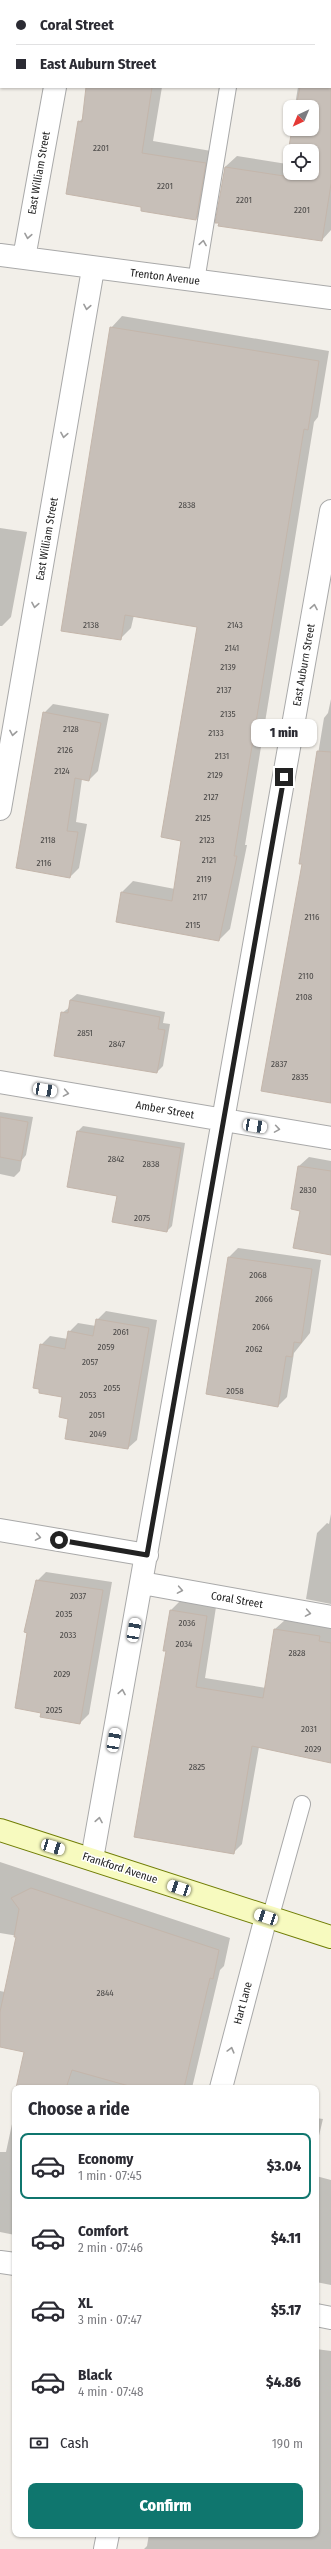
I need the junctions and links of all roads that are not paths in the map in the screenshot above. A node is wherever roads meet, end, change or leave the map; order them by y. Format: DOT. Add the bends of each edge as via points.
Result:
graph roads {
  1 [pos="55,88"];
  2 [pos="228,88"];
  3 [pos="0,255"];
  4 [pos="24,258"];
  5 [pos="93,268"];
  6 [pos="196,281"];
  7 [pos="331,298"];
  8 [pos="331,511"];
  9 [pos="0,809"];
  10 [pos="0,1082"];
  11 [pos="224,1120"];
  12 [pos="331,1138"];
  13 [pos="0,1530"];
  14 [pos="147,1555"];
  15 [pos="142,1583"];
  16 [pos="331,1617"];
  17 [pos="302,1804"];
  18 [pos="0,1830"];
  19 [pos="92,1859"];
  20 [pos="268,1918"];
  21 [pos="331,1937"];
  22 [pos="222,2085"];
  23 [pos="0,2262"];
  24 [pos="12,2264"];
  25 [pos="319,2316"];
  26 [pos="331,2318"];
  27 [pos="107,2537"];
  28 [pos="105,2549"];
  1 -- 4 [label="street, East William Street, one-way"];
  6 -- 2 [label="lane, one-way"];
  3 -- 4 [label="street, Trenton Avenue"];
  4 -- 5 [label="street, Trenton Avenue"];
  5 -- 6 [label="street, Trenton Avenue"];
  5 -- 9 [label="street, East William Street, one-way"];
  6 -- 7 [label="street, Trenton Avenue"];
  11 -- 8 [label="street, East Auburn Street, one-way"];
  10 -- 11 [label="street, Amber Street, one-way"];
  11 -- 12 [label="street, Amber Street, one-way"];
  11 -- 14 [label="street, East Auburn Street"];
  13 -- 14 [label="street, one-way"];
  14 -- 15 [label="street, East Auburn Street"];
  15 -- 16 [label="street, Coral Street, one-way"];
  19 -- 15 [label="street, East Auburn Street, one-way"];
  17 -- 20 [label="lane"];
  18 -- 19 [label="main road, Frankford Avenue"];
  19 -- 20 [label="main road, Frankford Avenue"];
  20 -- 21 [label="main road, Frankford Avenue"];
  22 -- 20 [label="street, Hart Lane, one-way"];
  23 -- 24 [label="street"];
  25 -- 26 [label="street"];
  27 -- 28 [label="street"];
}
